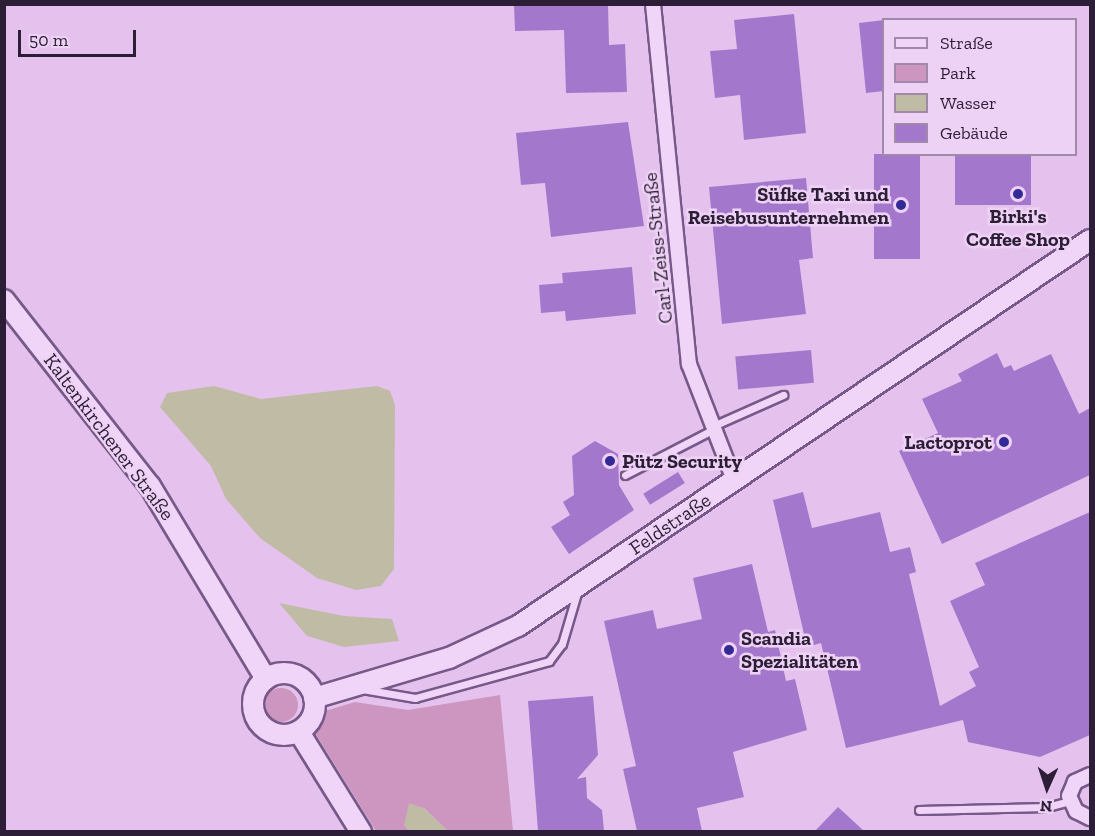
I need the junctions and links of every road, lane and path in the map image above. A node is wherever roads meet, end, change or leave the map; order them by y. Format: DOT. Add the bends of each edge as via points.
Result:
graph roads {
  1 [pos="653,4"];
  2 [pos="1090,240"];
  3 [pos="4,300"];
  4 [pos="783,395"];
  5 [pos="713,428"];
  6 [pos="625,475"];
  7 [pos="734,480"];
  8 [pos="579,586"];
  9 [pos="266,679"];
  10 [pos="354,686"];
  11 [pos="314,698"];
  12 [pos="299,732"];
  13 [pos="1090,775"];
  14 [pos="1070,801"];
  15 [pos="919,810"];
  16 [pos="1090,818"];
  17 [pos="361,831"];
  1 -- 5 [label="street, Carl-Zeiss-Straße" via="689,364"];
  2 -- 7 [label="street, Feldstraße"];
  3 -- 9 [label="street, Kaltenkirchener Straße" via="150,486"];
  4 -- 5 [label="lane"];
  5 -- 6 [label="lane"];
  5 -- 7 [label="street, Carl-Zeiss-Straße"];
  7 -- 8 [label="street, Feldstraße"];
  8 -- 10 [label="street, Feldstraße" via="482,645"];
  8 -- 10 [label="lane" via="562,644 549,661 415,698"];
  9 -- 11 [label="street" via="295,675"];
  9 -- 12 [label="street" via="254,695 255,716 268,732"];
  10 -- 11 [label="street, Feldstraße"];
  11 -- 12 [label="street" via="312,717"];
  12 -- 17 [label="street"];
  13 -- 14 [label="street" via="1075,782"];
  14 -- 15 [label="lane" via="1047,807"];
  14 -- 16 [label="street" via="1080,815"];
}
